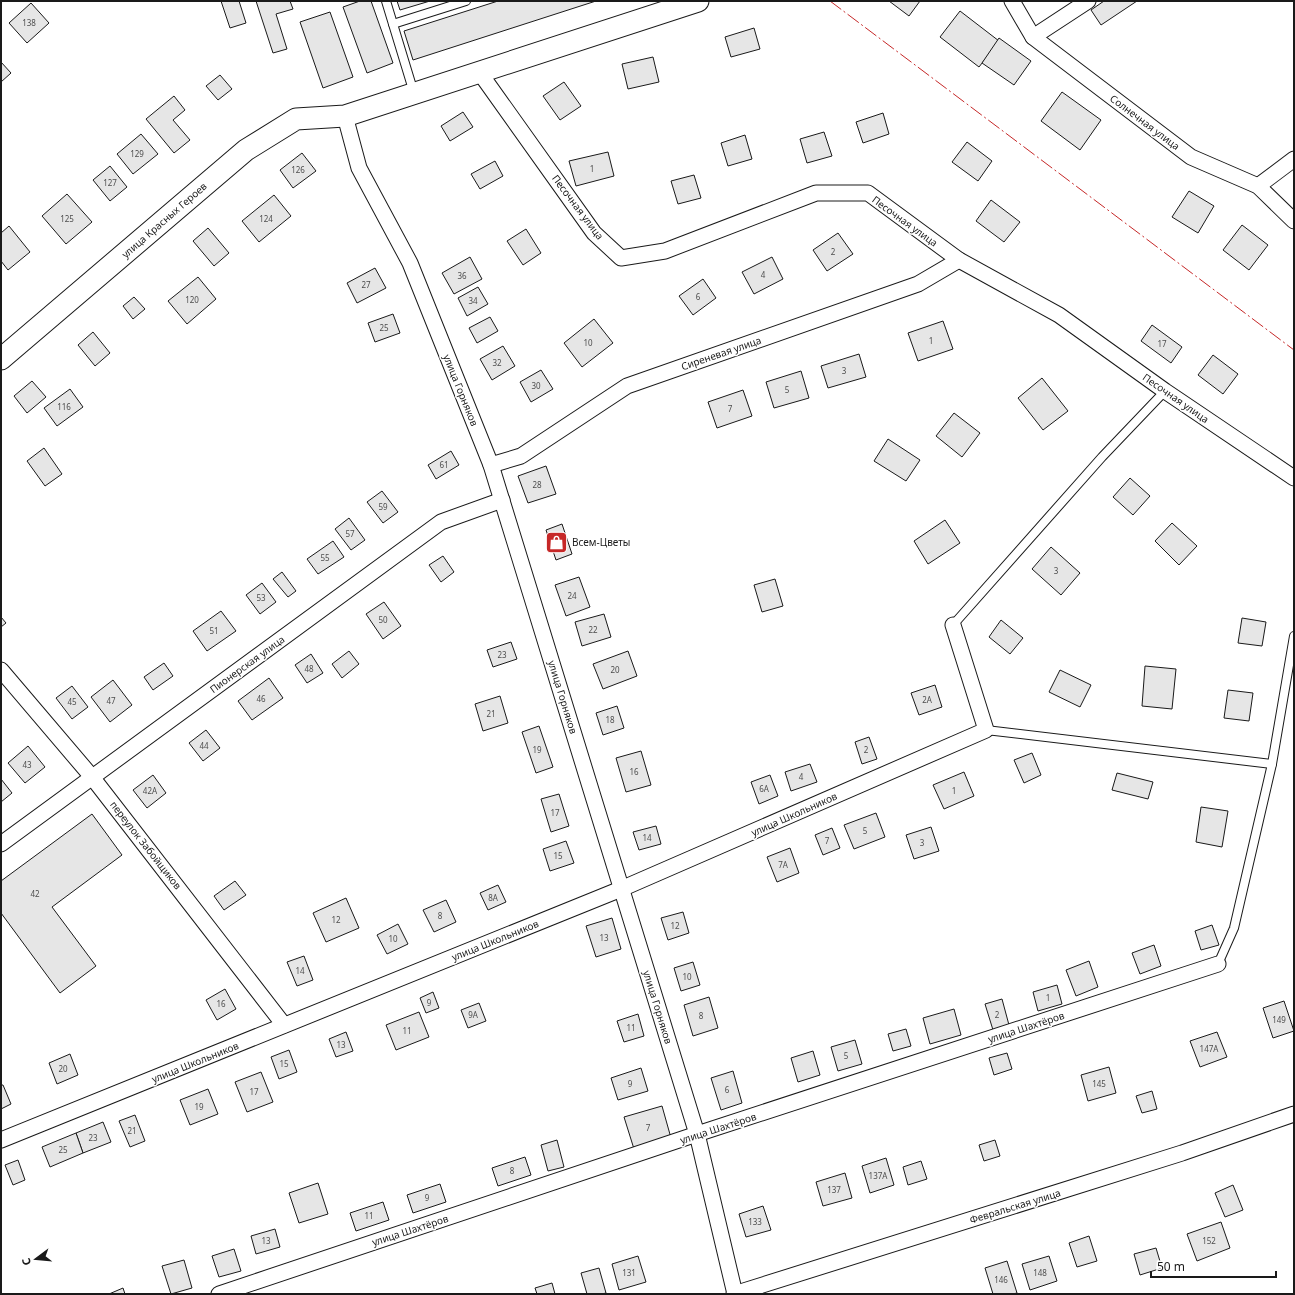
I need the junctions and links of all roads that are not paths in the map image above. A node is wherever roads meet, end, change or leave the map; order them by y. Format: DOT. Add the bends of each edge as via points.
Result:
graph roads {
  1 [pos="386,1"];
  2 [pos="466,1"];
  3 [pos="698,1"];
  4 [pos="1012,1"];
  5 [pos="1088,1"];
  6 [pos="393,24"];
  7 [pos="1033,37"];
  8 [pos="480,72"];
  9 [pos="415,94"];
  10 [pos="345,116"];
  11 [pos="1294,159"];
  12 [pos="1258,186"];
  13 [pos="1294,221"];
  14 [pos="960,260"];
  15 [pos="1,359"];
  16 [pos="1165,391"];
  17 [pos="491,466"];
  18 [pos="1294,478"];
  19 [pos="502,500"];
  20 [pos="953,625"];
  21 [pos="1294,636"];
  22 [pos="1,670"];
  23 [pos="986,730"];
  24 [pos="1272,764"];
  25 [pos="92,777"];
  26 [pos="1,844"];
  27 [pos="621,889"];
  28 [pos="1218,964"];
  29 [pos="284,1025"];
  30 [pos="1294,1114"];
  31 [pos="697,1134"];
  32 [pos="1,1140"];
  33 [pos="219,1294"];
  34 [pos="735,1294"];
  1 -- 6 [label="lane"];
  2 -- 6 [label="lane"];
  3 -- 8 [label="main road, улица Красных Героев"];
  4 -- 7 [label="street, Солнечная улица"];
  5 -- 7 [label="street"];
  6 -- 9 [label="lane"];
  7 -- 12 [label="street, Солнечная улица" via="1191,157"];
  8 -- 9 [label="main road, улица Красных Героев"];
  8 -- 14 [label="street, Песочная улица" via="594,233 621,258 665,252 816,193 868,194"];
  9 -- 10 [label="main road, улица Красных Героев"];
  10 -- 15 [label="main road, улица Красных Героев" via="296,119 246,150"];
  10 -- 17 [label="street, улица Горняков" via="359,168 410,263"];
  11 -- 12 [label="street"];
  12 -- 13 [label="street, Солнечная улица"];
  14 -- 16 [label="street, Песочная улица" via="1060,315"];
  14 -- 17 [label="street, Сиреневая улица" via="918,284 628,386 521,456"];
  16 -- 18 [label="street, Песочная улица"];
  16 -- 20 [label="lane" via="1102,457"];
  17 -- 19 [label="street, улица Горняков"];
  19 -- 25 [label="street, Пионерская улица" via="441,522"];
  19 -- 27 [label="street, улица Горняков"];
  20 -- 23 [label="street"];
  21 -- 24 [label="lane"];
  22 -- 25 [label="street, переулок Забойщиков"];
  23 -- 24 [label="lane"];
  23 -- 27 [label="street, улица Школьников"];
  24 -- 28 [label="lane" via="1234,928"];
  25 -- 26 [label="street, Пионерская улица"];
  25 -- 29 [label="street, переулок Забойщиков"];
  27 -- 29 [label="street, улица Школьников"];
  27 -- 31 [label="street, улица Горняков"];
  28 -- 31 [label="street, улица Шахтёров"];
  29 -- 32 [label="street, улица Школьников"];
  30 -- 34 [label="street, Февральская улица" via="1182,1153"];
  31 -- 33 [label="street, улица Шахтёров"];
  31 -- 34 [label="street, улица Горняков"];
}
